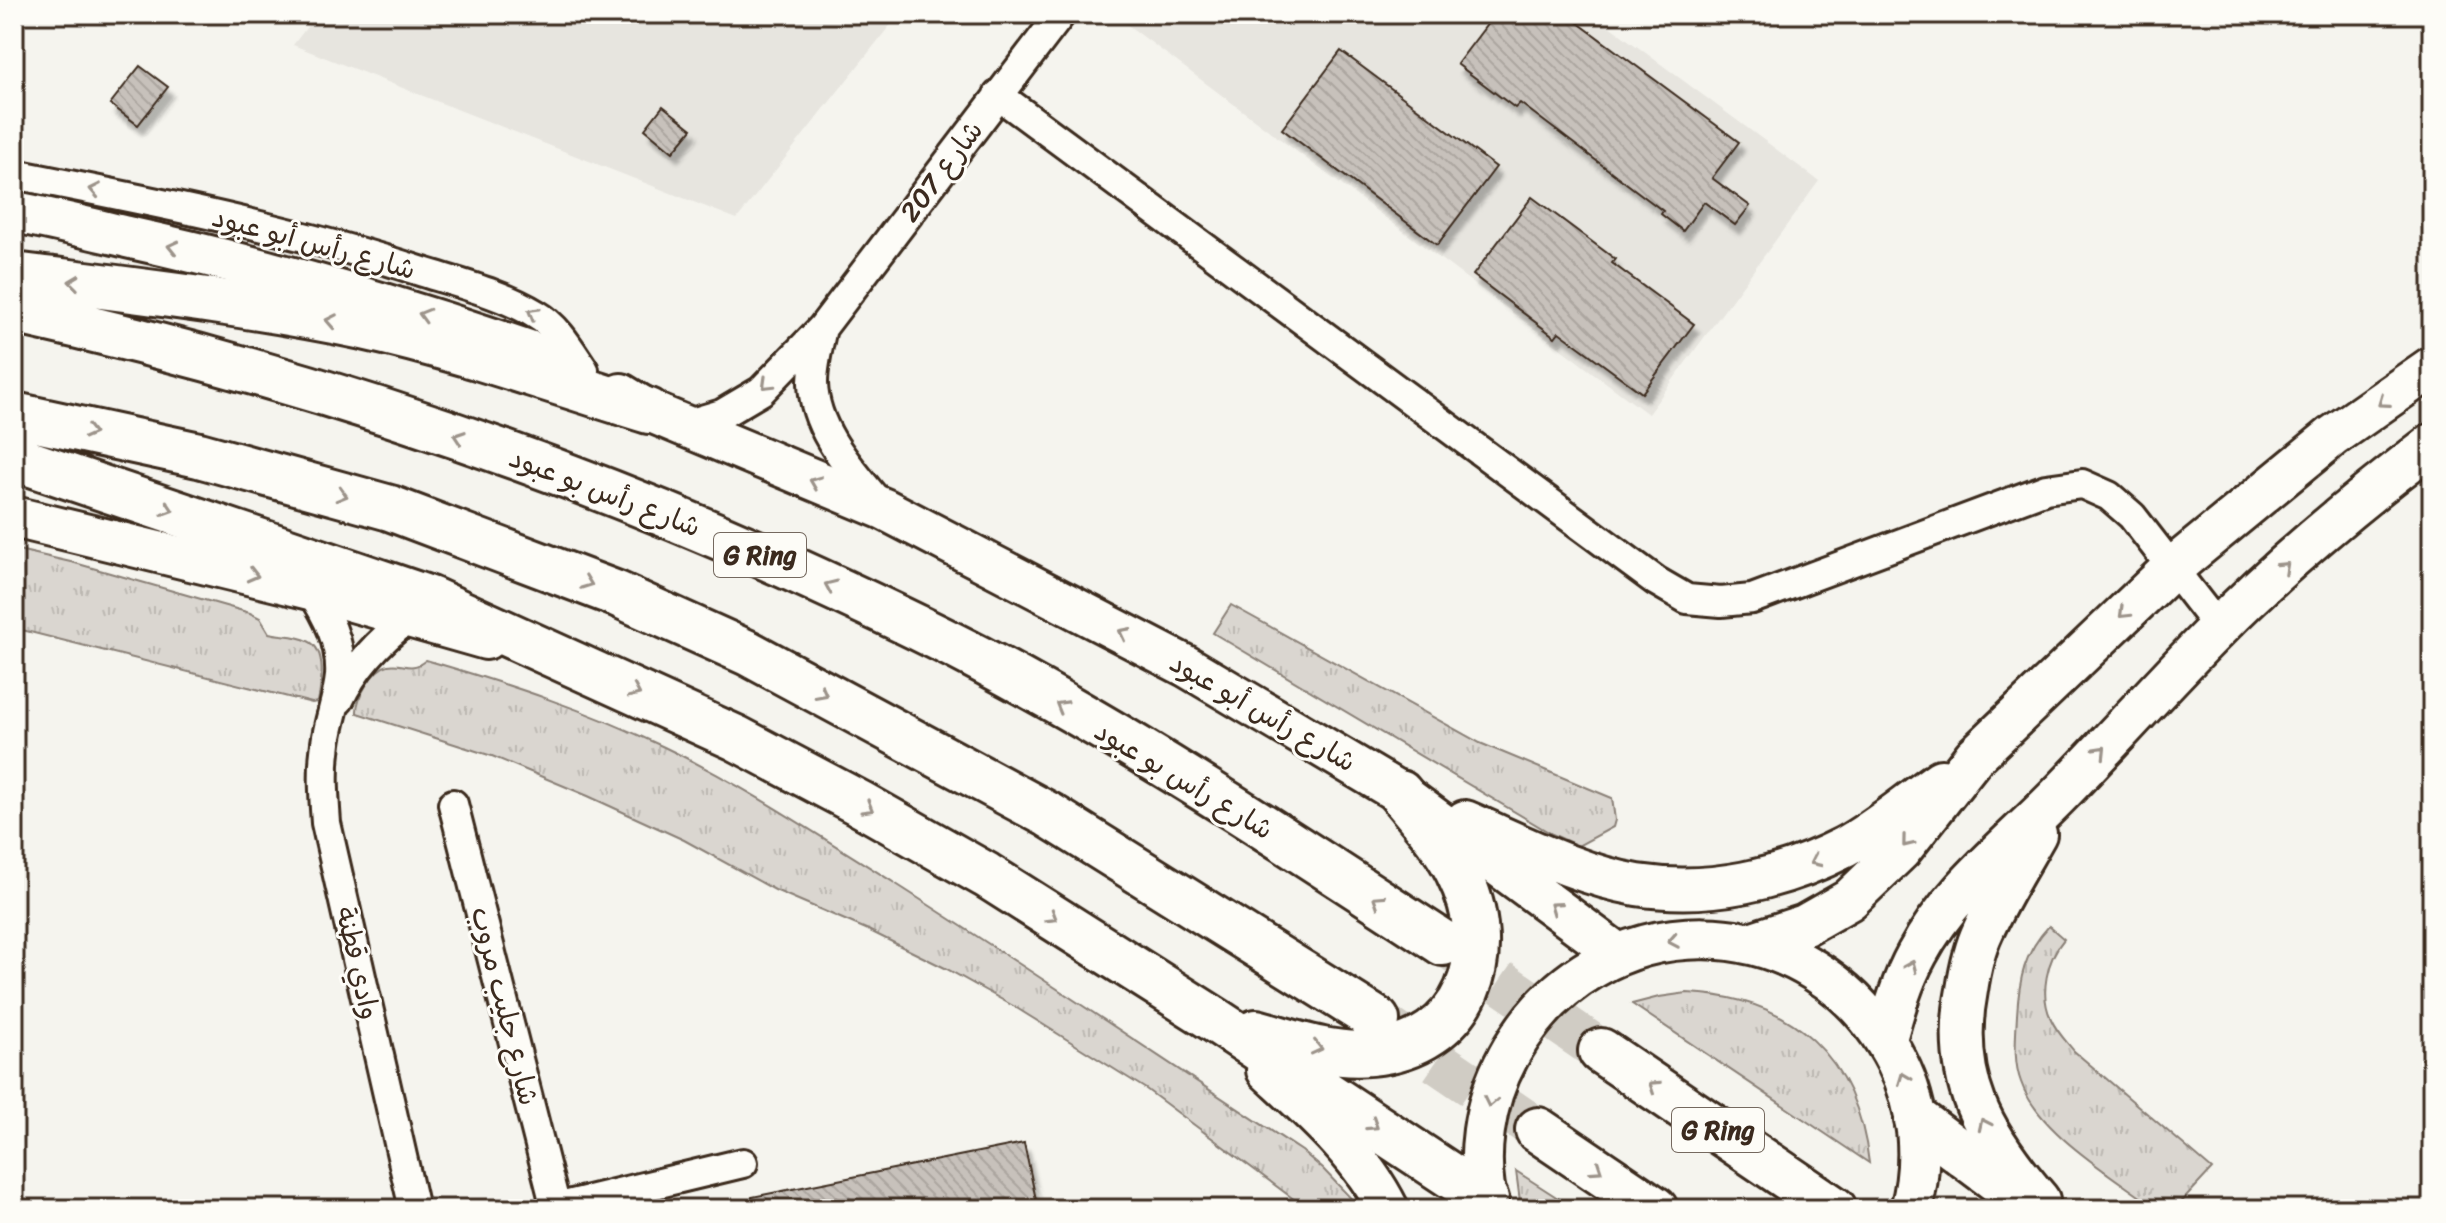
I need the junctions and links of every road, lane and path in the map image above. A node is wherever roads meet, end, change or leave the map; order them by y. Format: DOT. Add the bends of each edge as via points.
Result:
graph roads {
  1 [pos="1061,14"];
  2 [pos="998,95"];
  3 [pos="14,174"];
  4 [pos="14,212"];
  5 [pos="14,275"];
  6 [pos="14,311"];
  7 [pos="822,328"];
  8 [pos="2432,367"];
  9 [pos="584,370"];
  10 [pos="14,415"];
  11 [pos="667,418"];
  12 [pos="2432,444"];
  13 [pos="14,458"];
  14 [pos="884,509"];
  15 [pos="14,517"];
  16 [pos="2171,569"];
  17 [pos="310,589"];
  18 [pos="409,618"];
  19 [pos="2218,627"];
  20 [pos="564,660"];
  21 [pos="332,716"];
  22 [pos="1974,757"];
  23 [pos="1400,793"];
  24 [pos="2056,798"];
  25 [pos="453,804"];
  26 [pos="1443,943"];
  27 [pos="1750,943"];
  28 [pos="1618,954"];
  29 [pos="1215,1020"];
  30 [pos="1377,1020"];
  31 [pos="1886,1039"];
  32 [pos="1601,1051"];
  33 [pos="1917,1120"];
  34 [pos="1538,1130"];
  35 [pos="743,1163"];
  36 [pos="1488,1204"];
  37 [pos="554,1208"];
  38 [pos="414,1209"];
  39 [pos="1388,1209"];
  40 [pos="1655,1209"];
  41 [pos="1834,1209"];
  42 [pos="1911,1209"];
  43 [pos="2036,1209"];
  44 [pos="2047,1209"];
  1 -- 2 [label="street, شارع 207"];
  2 -- 7 [label="street, شارع 207"];
  2 -- 16 [label="street" via="1687,599 1752,599 2046,489 2082,484 2109,496 2132,516"];
  9 -- 3 [label="street, شارع رأس أبو عبود, one-way" via="540,316 508,300 370,254 170,204"];
  9 -- 4 [label="street, شارع رأس أبو عبود, one-way" via="317,283"];
  11 -- 5 [label="highway, one-way" via="366,328 221,302"];
  26 -- 6 [label="highway, شارع رأس بو عبود / G Ring, one-way" via="1209,792 979,658 733,543 519,458 396,416 120,335"];
  7 -- 11 [label="street, one-way" via="750,398 722,414"];
  7 -- 14 [label="street, شارع رأس أبو عبود" via="813,387 819,413 847,464"];
  8 -- 16 [label="street, one-way" via="2333,436"];
  9 -- 11 [label="street, شارع رأس أبو عبود"];
  10 -- 30 [label="highway, one-way" via="199,455 390,508 617,594 748,653 1049,815"];
  14 -- 11 [label="street, شارع رأس أبو عبود, one-way"];
  19 -- 12 [label="street, one-way" via="2313,540"];
  13 -- 20 [label="highway, one-way" via="430,599"];
  23 -- 14 [label="street, شارع رأس أبو عبود, one-way" via="1186,666"];
  15 -- 17 [label="street, one-way"];
  16 -- 19 [label="street"];
  16 -- 22 [label="street, one-way"];
  17 -- 18 [label="street"];
  17 -- 21 [label="street, وادي قطنة" via="337,644 340,675"];
  18 -- 20 [label="street"];
  18 -- 21 [label="street, وادي قطنة" via="366,657"];
  24 -- 19 [label="street, one-way"];
  20 -- 29 [label="highway, one-way" via="736,738 859,803 986,875"];
  21 -- 38 [label="street, وادي قطنة" via="323,784 326,823"];
  22 -- 23 [label="street, one-way" via="1847,846 1750,883 1687,889 1636,885 1583,870"];
  22 -- 27 [label="street, one-way" via="1901,850 1849,900 1805,925"];
  28 -- 23 [label="street, شارع رأس أبو عبود, one-way"];
  29 -- 23 [label="highway, one-way" via="1338,1053 1367,1054 1423,1038 1460,1005 1477,947 1470,900 1458,871"];
  31 -- 24 [label="street, one-way" via="1917,953 1944,913"];
  44 -- 24 [label="street, one-way" via="2008,1163 1979,1113 1965,1068 1962,1013 1982,933"];
  25 -- 37 [label="street, شارع جليب مروب"];
  27 -- 28 [label="street, one-way" via="1677,939"];
  27 -- 31 [label="street" via="1827,978 1859,1005"];
  28 -- 36 [label="street, one-way" via="1566,983 1524,1027 1509,1053 1495,1080 1482,1139"];
  29 -- 36 [label="highway, one-way"];
  29 -- 39 [label="street" via="1352,1155"];
  33 -- 31 [label="street, one-way"];
  41 -- 32 [label="highway, G Ring, one-way"];
  33 -- 42 [label="street" via="1918,1182"];
  33 -- 43 [label="highway"];
  34 -- 40 [label="highway, one-way"];
  35 -- 37 [label="street"];
}
